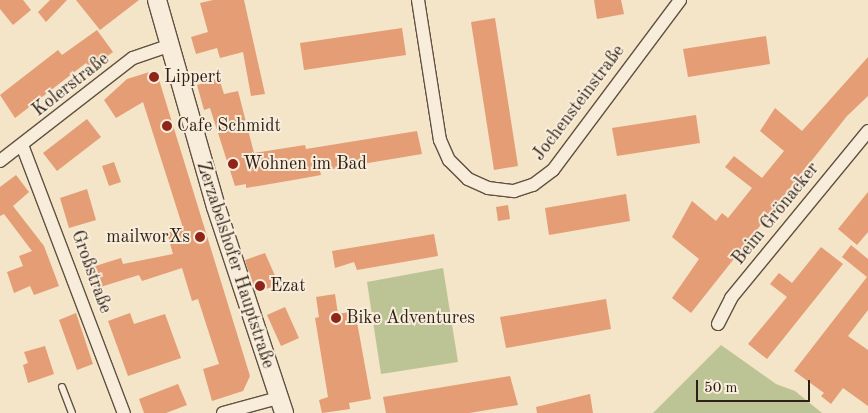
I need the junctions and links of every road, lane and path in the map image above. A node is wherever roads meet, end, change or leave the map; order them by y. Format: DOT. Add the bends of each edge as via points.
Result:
graph roads {
  1 [pos="156,0"];
  2 [pos="418,0"];
  3 [pos="680,0"];
  4 [pos="168,46"];
  5 [pos="868,131"];
  6 [pos="22,145"];
  7 [pos="0,161"];
  8 [pos="718,324"];
  9 [pos="62,387"];
  10 [pos="281,405"];
  11 [pos="72,413"];
  12 [pos="124,413"];
  13 [pos="223,413"];
  1 -- 4 [label="street, Zerzabelshofer Hauptstraße"];
  2 -- 3 [label="street, Jochensteinstraße" via="440,140 449,160 460,173 475,182 488,188 514,191 533,185 553,170"];
  4 -- 6 [label="street, Kolerstraße" via="133,58"];
  4 -- 10 [label="street, Zerzabelshofer Hauptstraße"];
  5 -- 8 [label="street, Beim Grönacker" via="731,298"];
  6 -- 7 [label="street, Kolerstraße"];
  6 -- 12 [label="street, Großstraße"];
  9 -- 11 [label="lane"];
  10 -- 13 [label="street"];
}
